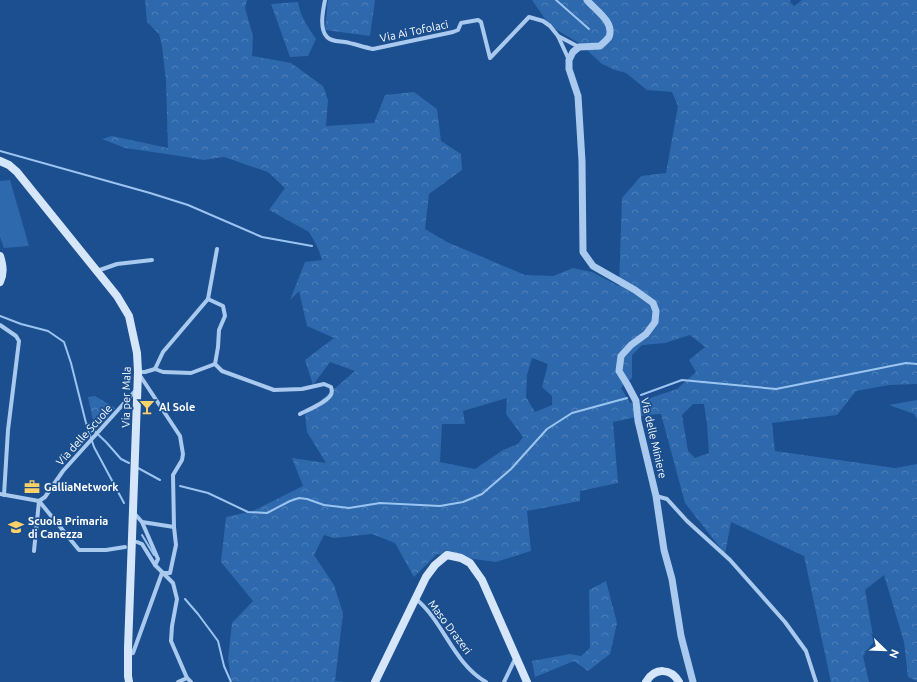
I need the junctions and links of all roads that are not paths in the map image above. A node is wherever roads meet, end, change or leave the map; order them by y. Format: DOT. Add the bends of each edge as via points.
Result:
graph roads {
  1 [pos="325,0"];
  2 [pos="587,0"];
  3 [pos="558,36"];
  4 [pos="579,47"];
  5 [pos="569,60"];
  6 [pos="0,161"];
  7 [pos="217,249"];
  8 [pos="0,256"];
  9 [pos="152,260"];
  10 [pos="97,271"];
  11 [pos="0,282"];
  12 [pos="208,299"];
  13 [pos="0,325"];
  14 [pos="215,364"];
  15 [pos="155,369"];
  16 [pos="138,372"];
  17 [pos="138,388"];
  18 [pos="300,414"];
  19 [pos="2,495"];
  20 [pos="656,496"];
  21 [pos="39,501"];
  22 [pos="133,511"];
  23 [pos="142,522"];
  24 [pos="174,527"];
  25 [pos="137,542"];
  26 [pos="125,547"];
  27 [pos="34,551"];
  28 [pos="155,565"];
  29 [pos="162,573"];
  30 [pos="416,599"];
  31 [pos="128,654"];
  32 [pos="516,657"];
  33 [pos="186,678"];
  34 [pos="129,682"];
  35 [pos="178,682"];
  36 [pos="191,682"];
  37 [pos="375,682"];
  38 [pos="486,682"];
  39 [pos="504,682"];
  40 [pos="527,682"];
  41 [pos="646,682"];
  42 [pos="679,682"];
  43 [pos="693,682"];
  44 [pos="816,682"];
  1 -- 3 [label="street, Via Ai Tofolaci" via="322,14 324,31 328,38 360,47 373,49 453,32 458,30 461,23 478,20 481,22 490,58 529,17 543,21"];
  2 -- 4 [label="street" via="606,20 610,29 608,38 600,46"];
  3 -- 4 [label="street, Via Ai Tofolaci"];
  3 -- 5 [label="street"];
  4 -- 5 [label="street"];
  5 -- 20 [label="street, Via delle Miniere" via="569,69 578,96 584,252 593,266 635,290 653,303 656,311 656,322 621,356 619,371 636,401 638,421"];
  6 -- 10 [label="main road, Via per Mala" via="17,172"];
  7 -- 12 [label="street"];
  8 -- 11 [label="main road" via="3,266"];
  9 -- 10 [label="street" via="117,264"];
  10 -- 16 [label="main road, Via per Mala" via="129,316 137,353"];
  12 -- 14 [label="street" via="223,306 226,316 219,330"];
  12 -- 15 [label="street" via="163,352"];
  13 -- 19 [label="street" via="19,341"];
  14 -- 15 [label="street" via="191,373 163,372"];
  14 -- 18 [label="street" via="222,370 274,390 324,384 331,387 331,395 327,399"];
  15 -- 16 [label="street"];
  16 -- 17 [label="main road, Via per Mala"];
  16 -- 24 [label="street" via="180,436 182,460 173,475"];
  17 -- 21 [label="street, Via delle Scuole"];
  17 -- 22 [label="main road, Via per Mala"];
  19 -- 21 [label="street"];
  20 -- 43 [label="street, Via delle Miniere" via="681,636"];
  20 -- 44 [label="street" via="667,499 730,560 785,622 806,651"];
  21 -- 26 [label="street" via="79,550"];
  21 -- 27 [label="street"];
  22 -- 23 [label="street"];
  22 -- 31 [label="main road, Via per Mala"];
  23 -- 24 [label="street"];
  23 -- 28 [label="street" via="158,559"];
  24 -- 29 [label="street" via="176,545 170,573"];
  25 -- 28 [label="street" via="142,544"];
  28 -- 29 [label="street"];
  29 -- 31 [label="street" via="138,641 132,653"];
  29 -- 33 [label="street" via="173,583 177,599 171,642"];
  30 -- 32 [label="main road" via="426,577 447,555 470,563 482,580"];
  30 -- 37 [label="main road"];
  30 -- 38 [label="street, Maso Drazeri" via="425,607 457,655"];
  31 -- 34 [label="main road, Via per Mala"];
  32 -- 39 [label="street"];
  32 -- 40 [label="main road"];
  33 -- 35 [label="street"];
  33 -- 36 [label="street"];
  41 -- 42 [label="main road" via="658,672 666,671 673,674"];
}
